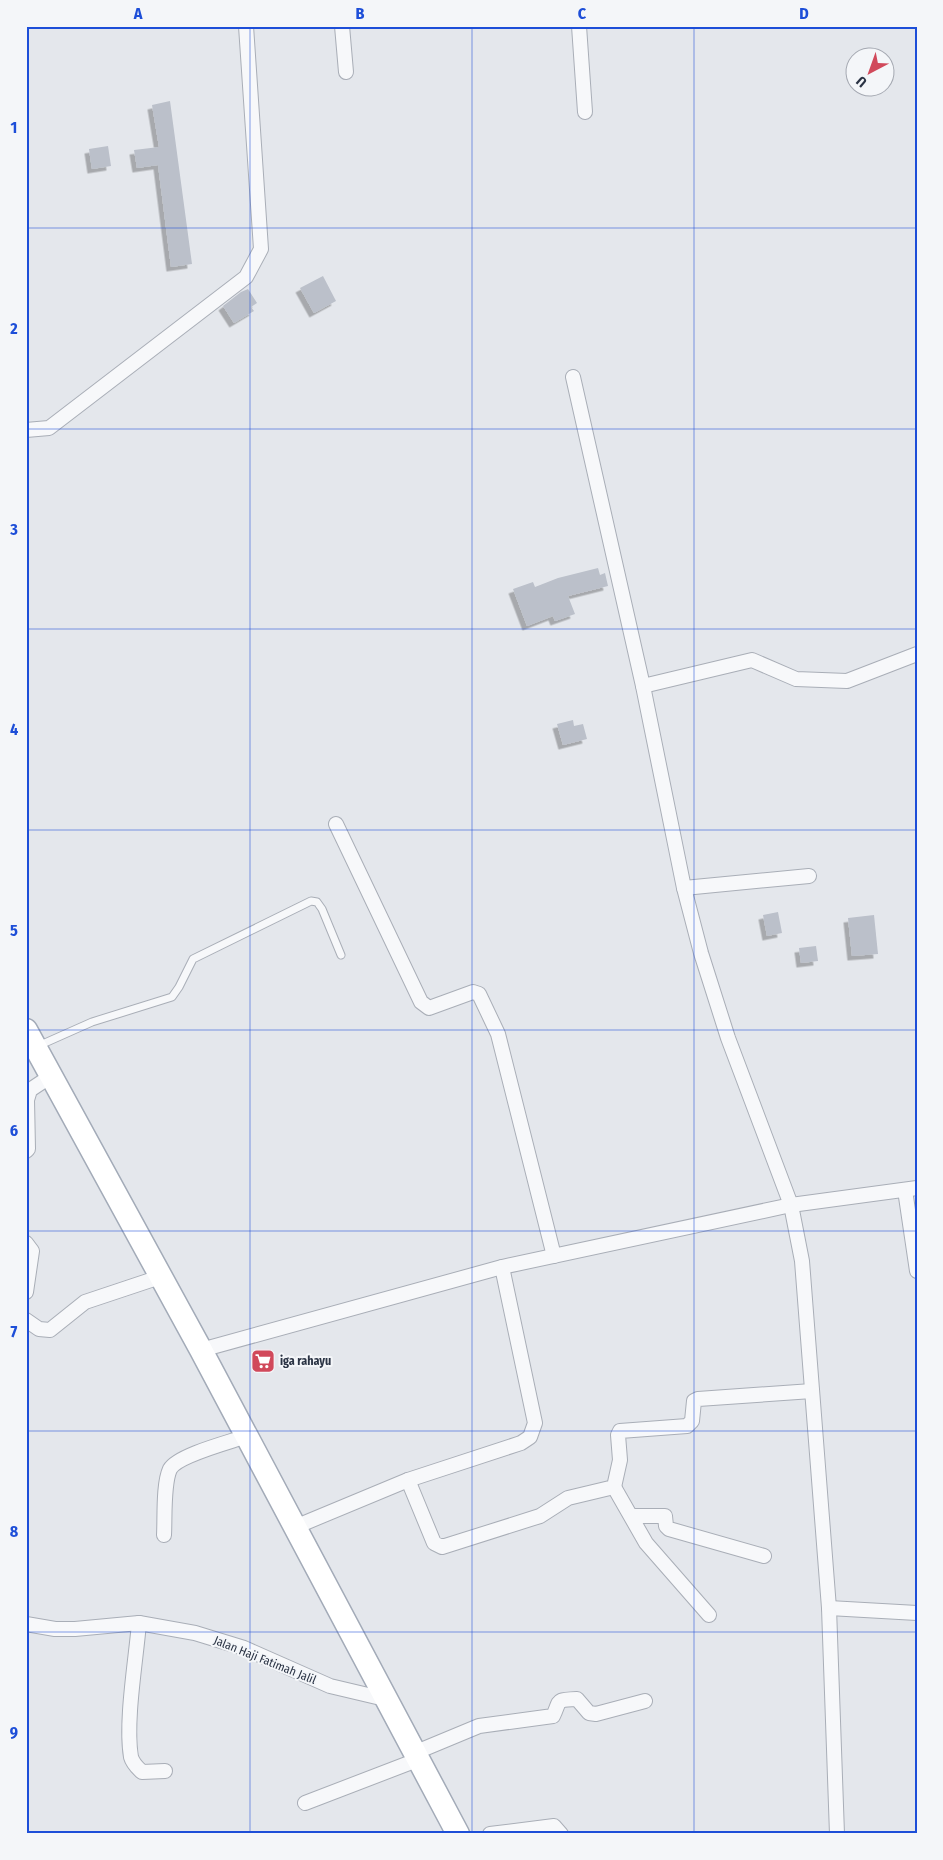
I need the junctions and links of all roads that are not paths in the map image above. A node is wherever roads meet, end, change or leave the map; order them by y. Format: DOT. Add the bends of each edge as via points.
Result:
graph roads {
  1 [pos="246,26"];
  2 [pos="342,26"];
  3 [pos="580,26"];
  4 [pos="346,72"];
  5 [pos="585,112"];
  6 [pos="573,377"];
  7 [pos="26,430"];
  8 [pos="917,654"];
  9 [pos="643,686"];
  10 [pos="336,824"];
  11 [pos="809,876"];
  12 [pos="684,888"];
  13 [pos="341,955"];
  14 [pos="31,1039"];
  15 [pos="51,1076"];
  16 [pos="26,1151"];
  17 [pos="911,1189"];
  18 [pos="791,1205"];
  19 [pos="26,1243"];
  20 [pos="554,1256"];
  21 [pos="502,1267"];
  22 [pos="917,1271"];
  23 [pos="160,1277"];
  24 [pos="26,1292"];
  25 [pos="26,1320"];
  26 [pos="202,1350"];
  27 [pos="812,1391"];
  28 [pos="247,1436"];
  29 [pos="408,1480"];
  30 [pos="614,1487"];
  31 [pos="632,1516"];
  32 [pos="295,1527"];
  33 [pos="164,1535"];
  34 [pos="764,1556"];
  35 [pos="829,1608"];
  36 [pos="709,1614"];
  37 [pos="917,1614"];
  38 [pos="139,1623"];
  39 [pos="26,1624"];
  40 [pos="385,1699"];
  41 [pos="645,1701"];
  42 [pos="415,1757"];
  43 [pos="165,1772"];
  44 [pos="305,1803"];
  45 [pos="458,1834"];
  46 [pos="490,1834"];
  47 [pos="561,1834"];
  48 [pos="837,1834"];
  1 -- 7 [label="street" via="261,249 246,277 49,428"];
  2 -- 4 [label="street"];
  3 -- 5 [label="street"];
  6 -- 9 [label="street"];
  8 -- 9 [label="street" via="847,681 796,679 752,660"];
  9 -- 12 [label="street"];
  10 -- 20 [label="street" via="421,1002 430,1008 473,992 479,994 498,1034"];
  11 -- 12 [label="street"];
  12 -- 18 [label="street" via="728,1038"];
  13 -- 14 [label="lane" via="322,909 317,902 311,901 193,959 172,997"];
  14 -- 15 [label="main road"];
  15 -- 16 [label="street" via="30,1090"];
  15 -- 23 [label="main road"];
  17 -- 18 [label="street"];
  17 -- 22 [label="street"];
  18 -- 20 [label="street"];
  18 -- 27 [label="street" via="802,1261"];
  19 -- 24 [label="street" via="32,1251"];
  20 -- 21 [label="street"];
  21 -- 26 [label="street"];
  21 -- 29 [label="street" via="535,1423 534,1431 521,1443"];
  23 -- 25 [label="street" via="86,1302 50,1330 39,1330"];
  23 -- 26 [label="main road"];
  26 -- 28 [label="main road"];
  27 -- 30 [label="street" via="698,1399 694,1401 692,1421 687,1426 620,1431 620,1460"];
  27 -- 35 [label="street"];
  28 -- 32 [label="main road"];
  28 -- 33 [label="street" via="174,1464 168,1476"];
  29 -- 30 [label="street" via="434,1543 440,1547 540,1516 568,1498"];
  29 -- 32 [label="street"];
  30 -- 31 [label="street"];
  31 -- 34 [label="street" via="665,1516 669,1530"];
  31 -- 36 [label="street" via="646,1543"];
  32 -- 40 [label="main road"];
  35 -- 37 [label="street"];
  35 -- 48 [label="street"];
  38 -- 39 [label="street, Jalan Haji Fatimah Jalil" via="75,1629"];
  38 -- 40 [label="street, Jalan Haji Fatimah Jalil" via="220,1640 330,1686"];
  38 -- 43 [label="street" via="130,1724 131,1756 142,1772"];
  40 -- 42 [label="main road"];
  41 -- 42 [label="street" via="596,1714 589,1713 577,1699 559,1701 555,1704 553,1716 479,1726"];
  42 -- 44 [label="street"];
  42 -- 45 [label="main road"];
  46 -- 47 [label="street" via="554,1826"];
}
